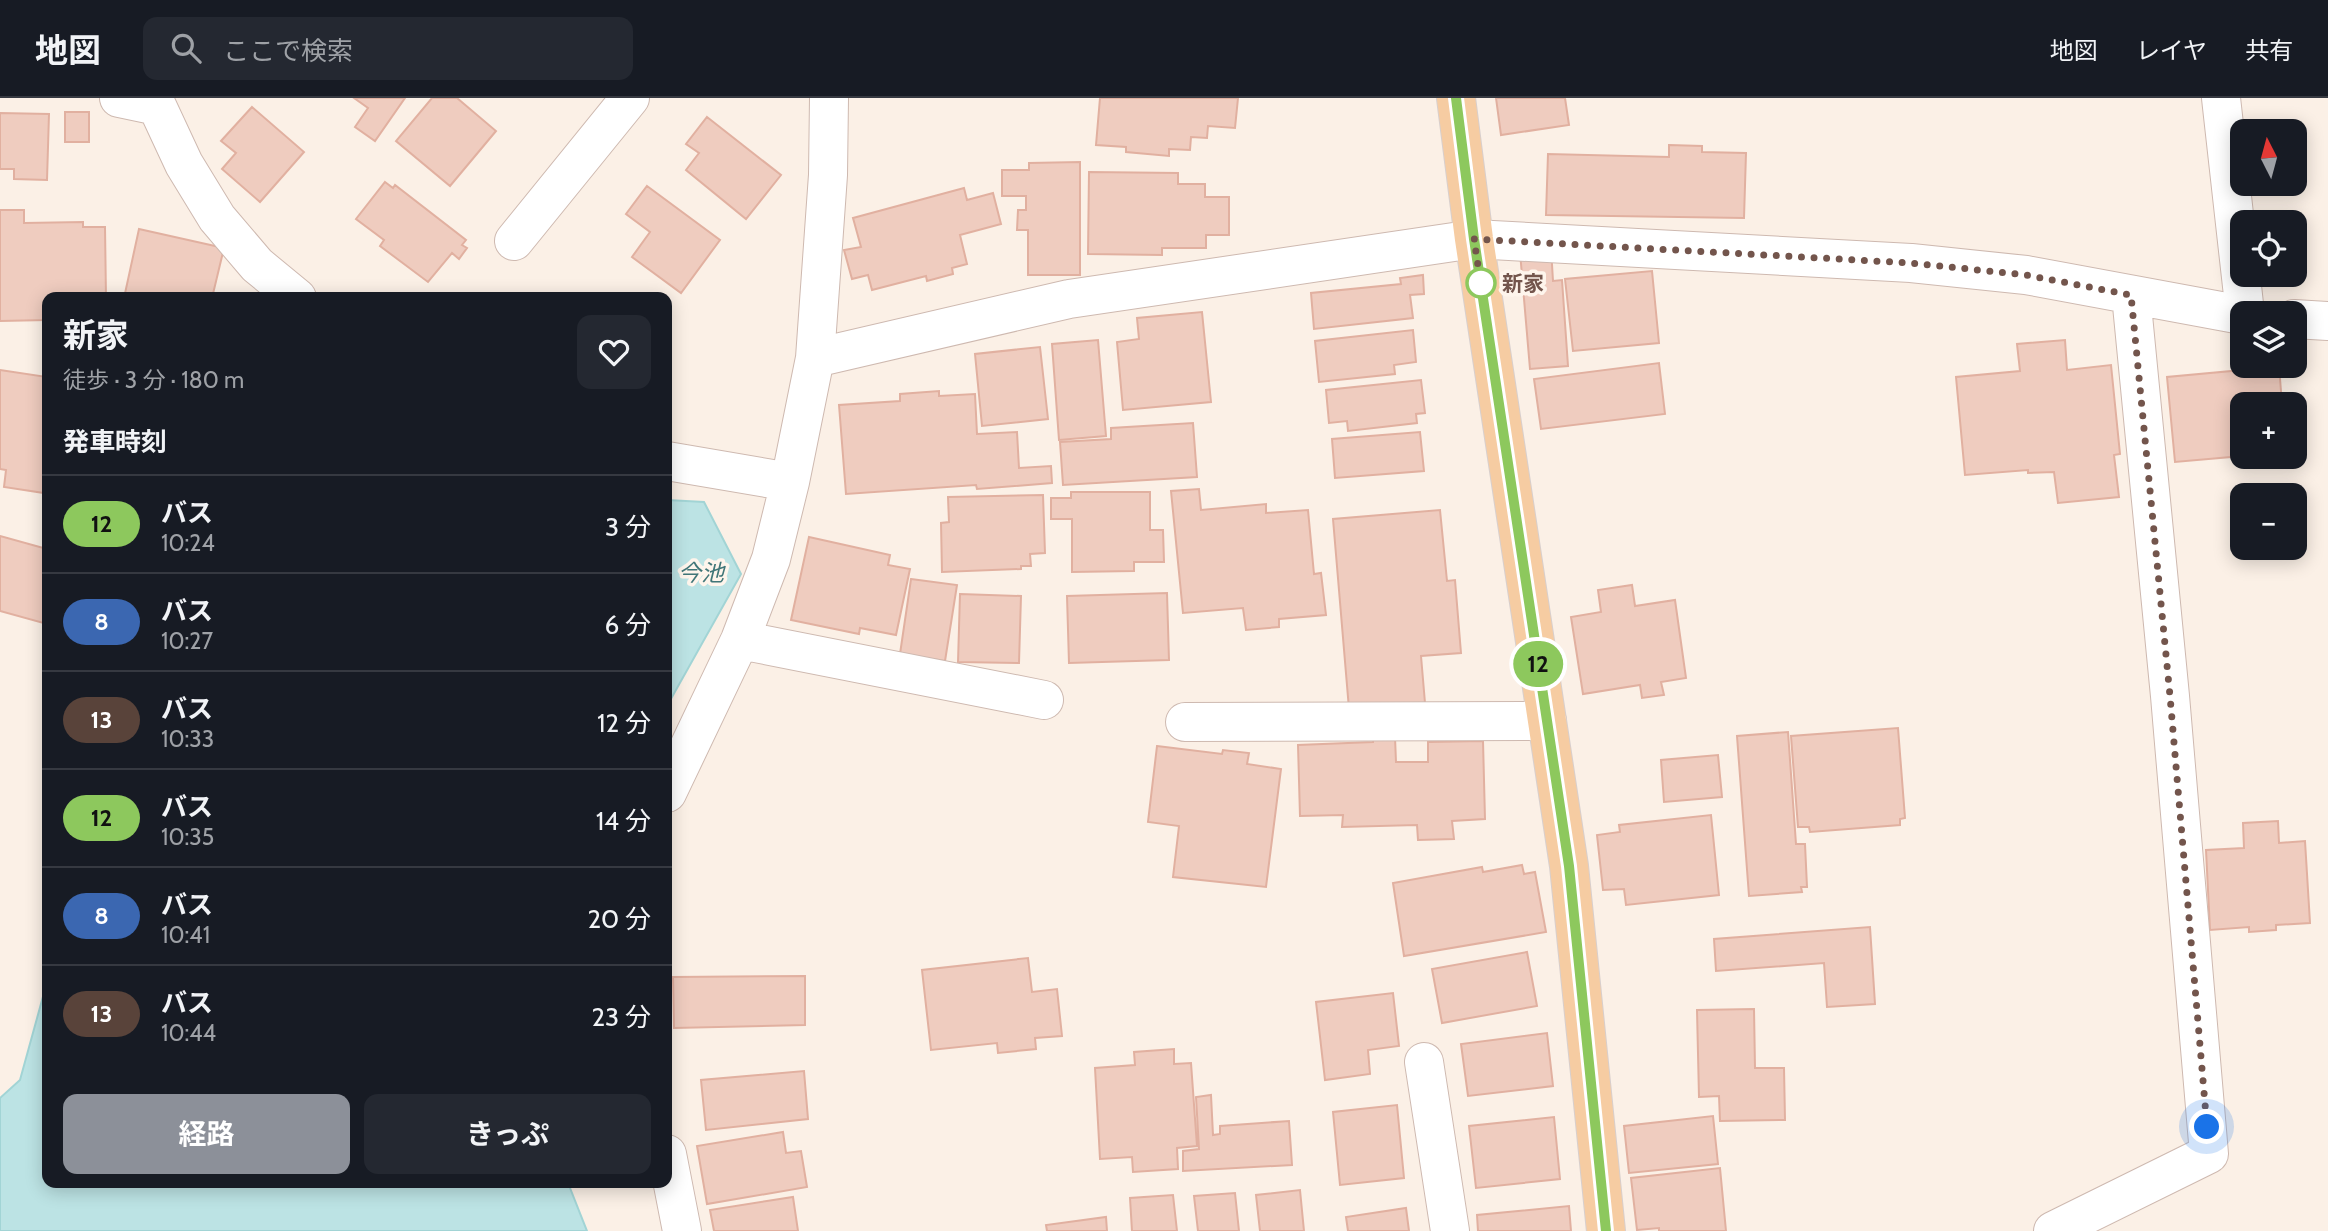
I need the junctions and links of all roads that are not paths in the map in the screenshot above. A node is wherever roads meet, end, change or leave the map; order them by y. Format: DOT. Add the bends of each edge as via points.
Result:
graph roads {
  1 [pos="119,98"];
  2 [pos="630,98"];
  3 [pos="829,98"];
  4 [pos="1456,98"];
  5 [pos="2221,98"];
  6 [pos="1474,239"];
  7 [pos="514,241"];
  8 [pos="290,292"];
  9 [pos="2131,295"];
  10 [pos="2243,301"];
  11 [pos="2230,312"];
  12 [pos="2307,320"];
  13 [pos="2328,321"];
  14 [pos="815,358"];
  15 [pos="672,462"];
  16 [pos="790,482"];
  17 [pos="740,640"];
  18 [pos="1044,700"];
  19 [pos="1547,721"];
  20 [pos="1185,722"];
  21 [pos="672,783"];
  22 [pos="1424,1062"];
  23 [pos="672,1182"];
  24 [pos="681,1231"];
  25 [pos="1450,1231"];
  26 [pos="1606,1231"];
  27 [pos="2053,1231"];
  1 -- 8 [label="street" via="157,106 184,164 217,218 257,265"];
  2 -- 7 [label="street"];
  3 -- 14 [label="street"];
  4 -- 6 [label="main road"];
  5 -- 10 [label="street"];
  6 -- 9 [label="street" via="1911,263 2026,275"];
  6 -- 14 [label="street" via="1069,299"];
  6 -- 19 [label="main road"];
  9 -- 11 [label="street"];
  9 -- 27 [label="street" via="2209,1154"];
  12 -- 13 [label="street"];
  14 -- 16 [label="street"];
  15 -- 16 [label="street"];
  16 -- 17 [label="street" via="771,559"];
  17 -- 18 [label="street"];
  17 -- 21 [label="street"];
  19 -- 20 [label="street"];
  19 -- 26 [label="main road" via="1569,866"];
  22 -- 25 [label="street"];
  23 -- 24 [label="street"];
}
